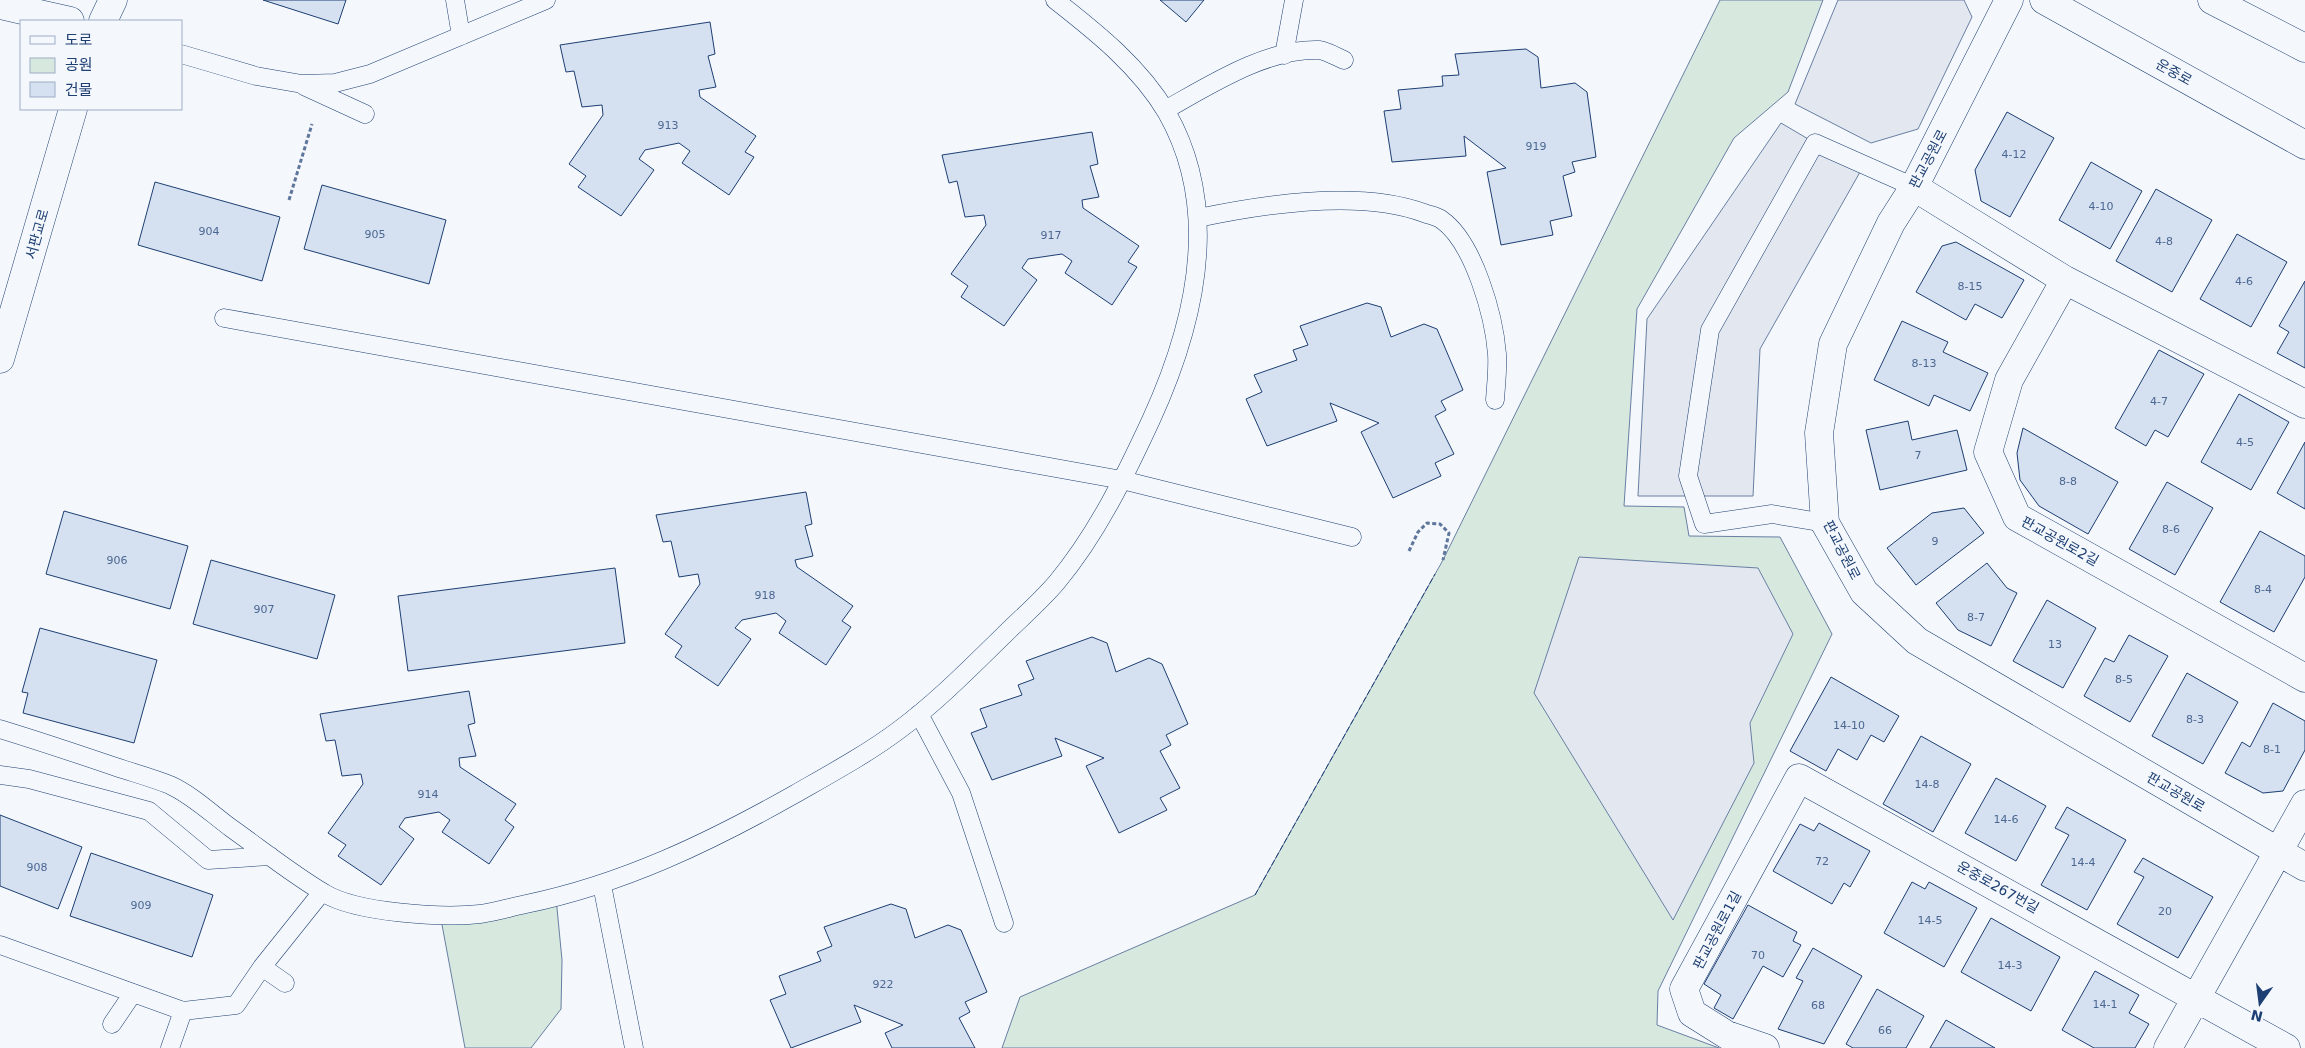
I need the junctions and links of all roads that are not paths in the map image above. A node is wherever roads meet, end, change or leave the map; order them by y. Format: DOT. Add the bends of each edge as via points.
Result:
graph roads {
  1 [pos="113,0"];
  2 [pos="455,0"];
  3 [pos="546,0"];
  4 [pos="1055,0"];
  5 [pos="1294,0"];
  6 [pos="2010,0"];
  7 [pos="2044,0"];
  8 [pos="2212,0"];
  9 [pos="0,5"];
  10 [pos="66,20"];
  11 [pos="103,20"];
  12 [pos="461,36"];
  13 [pos="2305,48"];
  14 [pos="182,54"];
  15 [pos="1284,55"];
  16 [pos="1344,60"];
  17 [pos="302,84"];
  18 [pos="73,110"];
  19 [pos="1165,110"];
  20 [pos="365,114"];
  21 [pos="2305,145"];
  22 [pos="1914,187"];
  23 [pos="1198,218"];
  24 [pos="2065,280"];
  25 [pos="224,318"];
  26 [pos="0,359"];
  27 [pos="1495,400"];
  28 [pos="2305,404"];
  29 [pos="1122,480"];
  30 [pos="1825,523"];
  31 [pos="1352,537"];
  32 [pos="2305,678"];
  33 [pos="919,714"];
  34 [pos="0,729"];
  35 [pos="0,775"];
  36 [pos="1799,778"];
  37 [pos="2305,804"];
  38 [pos="2278,852"];
  39 [pos="270,856"];
  40 [pos="2305,866"];
  41 [pos="602,885"];
  42 [pos="322,892"];
  43 [pos="1004,923"];
  44 [pos="0,946"];
  45 [pos="262,967"];
  46 [pos="285,983"];
  47 [pos="134,993"];
  48 [pos="2197,997"];
  49 [pos="183,1011"];
  50 [pos="112,1024"];
  51 [pos="170,1048"];
  52 [pos="634,1048"];
  53 [pos="1765,1048"];
  54 [pos="2168,1048"];
  55 [pos="2286,1048"];
  1 -- 11 [label="street"];
  2 -- 12 [label="lane"];
  3 -- 12 [label="lane"];
  4 -- 19 [label="lane" via="1093,30 1138,74"];
  5 -- 15 [label="lane"];
  6 -- 22 [label="street, 판교공원로"];
  7 -- 21 [label="street, 운중로"];
  8 -- 13 [label="street"];
  9 -- 10 [label="street"];
  12 -- 17 [label="lane" via="370,74 335,84"];
  14 -- 17 [label="lane" via="256,76"];
  15 -- 16 [label="lane" via="1322,50"];
  15 -- 19 [label="lane" via="1222,79"];
  17 -- 20 [label="lane"];
  18 -- 26 [label="street, 서판교로"];
  19 -- 23 [label="lane" via="1185,150"];
  22 -- 24 [label="street"];
  22 -- 30 [label="street, 판교공원로" via="1891,223 1834,344 1819,433"];
  22 -- 30 [label="lane" via="1815,144 1710,330 1688,476 1704,524 1772,514"];
  23 -- 27 [label="lane" via="1245,208 1377,202 1408,207 1442,219 1462,243 1479,276 1497,355"];
  23 -- 29 [label="lane" via="1198,257 1184,336 1165,390"];
  24 -- 28 [label="street"];
  24 -- 32 [label="street, 판교공원로2길" via="2009,380 1988,452 2017,517"];
  25 -- 29 [label="lane"];
  29 -- 31 [label="lane"];
  29 -- 33 [label="lane" via="1101,519 1055,585"];
  30 -- 38 [label="street, 판교공원로" via="1864,592 1917,640"];
  33 -- 41 [label="lane" via="834,772 769,809 709,840"];
  33 -- 43 [label="lane" via="961,794"];
  34 -- 39 [label="lane" via="173,786"];
  35 -- 39 [label="lane" via="29,779 149,811 208,860"];
  36 -- 48 [label="street, 운중로267번길"];
  36 -- 53 [label="street, 판교공원로1길" via="1684,989 1692,1013 1727,1035"];
  37 -- 38 [label="street"];
  38 -- 40 [label="street, 판교공원로"];
  38 -- 48 [label="street"];
  39 -- 42 [label="lane"];
  41 -- 42 [label="lane" via="478,914 394,913 359,906"];
  41 -- 52 [label="lane"];
  42 -- 45 [label="lane"];
  44 -- 47 [label="lane"];
  45 -- 46 [label="lane"];
  45 -- 49 [label="lane" via="236,1005"];
  47 -- 49 [label="lane"];
  47 -- 50 [label="lane"];
  48 -- 54 [label="street"];
  48 -- 55 [label="street"];
  49 -- 51 [label="lane"];
}
